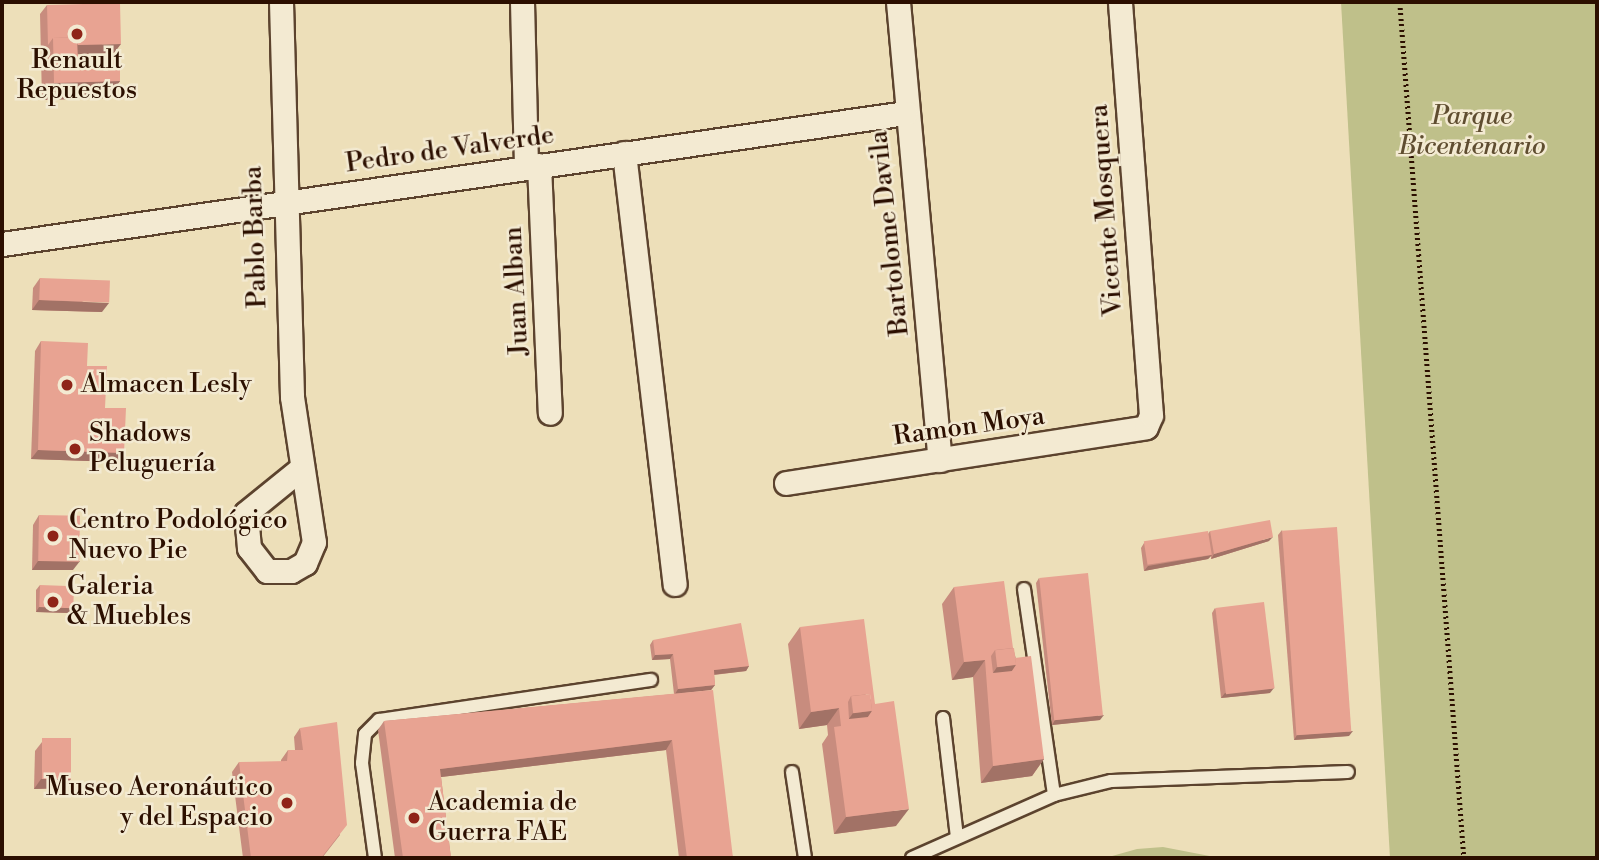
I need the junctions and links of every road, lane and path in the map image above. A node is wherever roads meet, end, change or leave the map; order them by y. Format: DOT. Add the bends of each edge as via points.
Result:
graph roads {
  1 [pos="281,2"];
  2 [pos="522,2"];
  3 [pos="898,2"];
  4 [pos="1120,2"];
  5 [pos="1400,2"];
  6 [pos="906,113"];
  7 [pos="624,153"];
  8 [pos="533,166"];
  9 [pos="281,202"];
  10 [pos="2,244"];
  11 [pos="550,413"];
  12 [pos="1151,415"];
  13 [pos="940,460"];
  14 [pos="299,470"];
  15 [pos="786,483"];
  16 [pos="675,584"];
  17 [pos="1024,589"];
  18 [pos="651,680"];
  19 [pos="943,718"];
  20 [pos="792,772"];
  21 [pos="1348,772"];
  22 [pos="1054,795"];
  23 [pos="957,836"];
  24 [pos="375,858"];
  25 [pos="805,858"];
  26 [pos="912,858"];
  27 [pos="1464,858"];
  1 -- 9 [label="street, Pablo Barba"];
  2 -- 8 [label="street, Juan Alban"];
  3 -- 6 [label="street, Bartolome Davila"];
  4 -- 12 [label="street, Vicente Mosquera"];
  5 -- 27 [label="path"];
  6 -- 7 [label="street, Pedro de Valverde"];
  6 -- 13 [label="street, Bartolome Davila"];
  7 -- 8 [label="street, Pedro de Valverde"];
  7 -- 16 [label="street"];
  8 -- 9 [label="street, Pedro de Valverde"];
  8 -- 11 [label="street, Juan Alban"];
  9 -- 10 [label="street, Pedro de Valverde"];
  9 -- 14 [label="street, Pablo Barba"];
  12 -- 13 [label="street, Ramon Moya" via="1136,431"];
  13 -- 15 [label="street, Ramon Moya"];
  17 -- 22 [label="lane"];
  18 -- 24 [label="lane" via="379,720 365,734 362,763"];
  19 -- 23 [label="lane"];
  20 -- 25 [label="lane"];
  21 -- 22 [label="lane" via="1111,781"];
  22 -- 23 [label="lane"];
  23 -- 26 [label="lane"];
}
